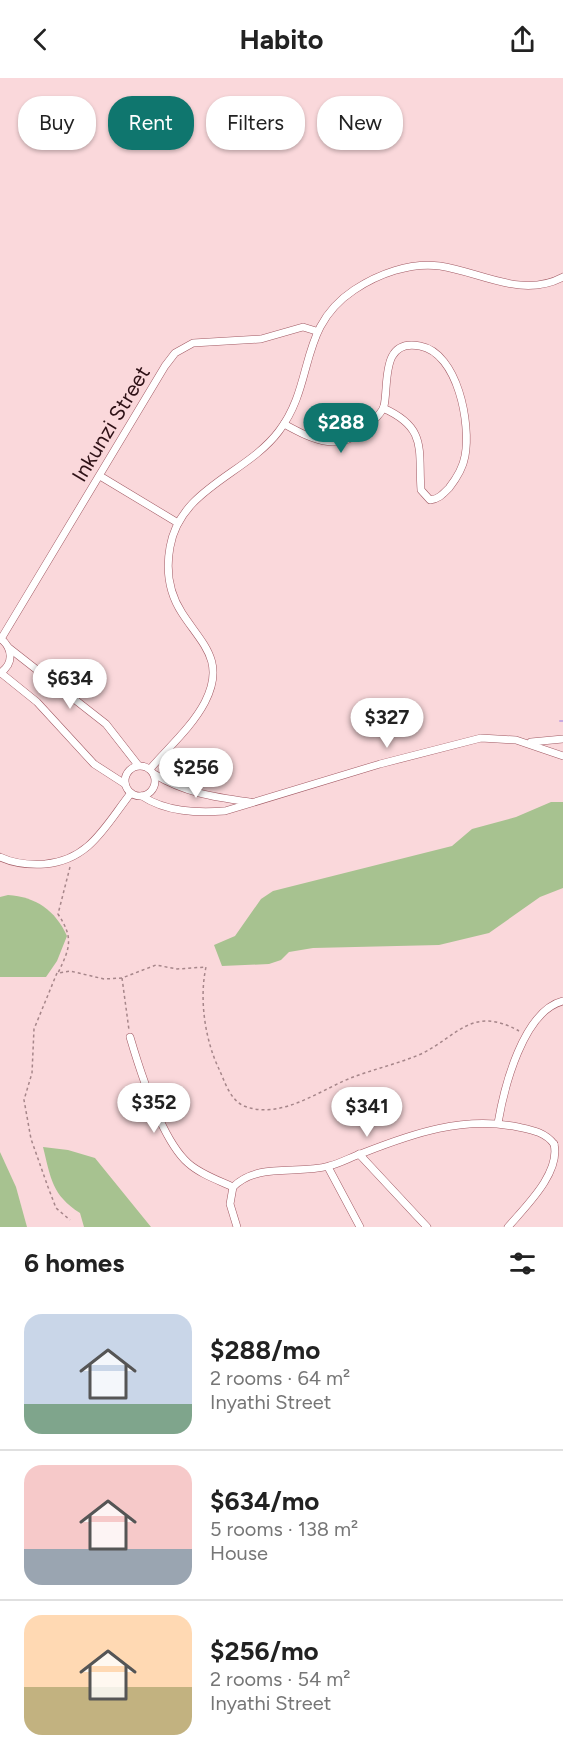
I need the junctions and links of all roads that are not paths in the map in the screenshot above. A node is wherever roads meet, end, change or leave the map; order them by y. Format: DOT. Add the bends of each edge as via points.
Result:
graph roads {
  1 [pos="563,277"];
  2 [pos="316,331"];
  3 [pos="383,408"];
  4 [pos="284,424"];
  5 [pos="100,476"];
  6 [pos="178,523"];
  7 [pos="0,639"];
  8 [pos="9,648"];
  9 [pos="0,673"];
  10 [pos="563,739"];
  11 [pos="528,743"];
  12 [pos="563,756"];
  13 [pos="138,765"];
  14 [pos="152,772"];
  15 [pos="125,784"];
  16 [pos="131,793"];
  17 [pos="142,796"];
  18 [pos="249,802"];
  19 [pos="0,857"];
  20 [pos="560,1001"];
  21 [pos="130,1037"];
  22 [pos="498,1123"];
  23 [pos="563,1142"];
  24 [pos="554,1144"];
  25 [pos="360,1154"];
  26 [pos="328,1167"];
  27 [pos="233,1187"];
  28 [pos="237,1227"];
  29 [pos="360,1227"];
  30 [pos="427,1227"];
  31 [pos="508,1227"];
  1 -- 2 [label="street" via="547,284 517,286 438,266 405,268 352,291 326,315"];
  2 -- 4 [label="street" via="298,398"];
  2 -- 5 [label="street, Inkunzi Street" via="303,327 272,338 200,342 182,347 165,366"];
  3 -- 3 [label="street" via="385,375 398,351 421,346 444,361 461,396 467,427 461,468 439,498 430,500 421,490 422,455 411,427"];
  3 -- 4 [label="street" via="365,429 343,441 313,440"];
  4 -- 6 [label="street" via="261,451 190,504"];
  5 -- 6 [label="street"];
  5 -- 7 [label="street, Inkunzi Street"];
  6 -- 14 [label="street" via="168,561 171,589 182,612 203,639 213,670 212,681 204,704"];
  7 -- 8 [label="street"];
  8 -- 9 [label="street" via="8,665"];
  8 -- 13 [label="street" via="106,724"];
  9 -- 15 [label="street" via="44,710 94,764"];
  10 -- 11 [label="street"];
  11 -- 12 [label="street"];
  11 -- 18 [label="street" via="498,738 454,744"];
  13 -- 14 [label="street"];
  13 -- 15 [label="street" via="127,772"];
  14 -- 17 [label="street" via="153,788"];
  14 -- 18 [label="street" via="200,795"];
  15 -- 16 [label="street"];
  16 -- 17 [label="street"];
  16 -- 19 [label="street" via="94,841 70,860 23,864"];
  17 -- 18 [label="street" via="169,807 206,812 225,811"];
  20 -- 22 [label="street" via="549,1007 512,1063"];
  21 -- 27 [label="street" via="144,1083 184,1159"];
  22 -- 24 [label="street" via="534,1130"];
  22 -- 25 [label="street" via="432,1128"];
  23 -- 24 [label="street"];
  24 -- 31 [label="street" via="552,1167"];
  25 -- 26 [label="street"];
  25 -- 30 [label="street"];
  26 -- 27 [label="street" via="257,1172"];
  26 -- 29 [label="street"];
  27 -- 28 [label="street" via="230,1204"];
}
